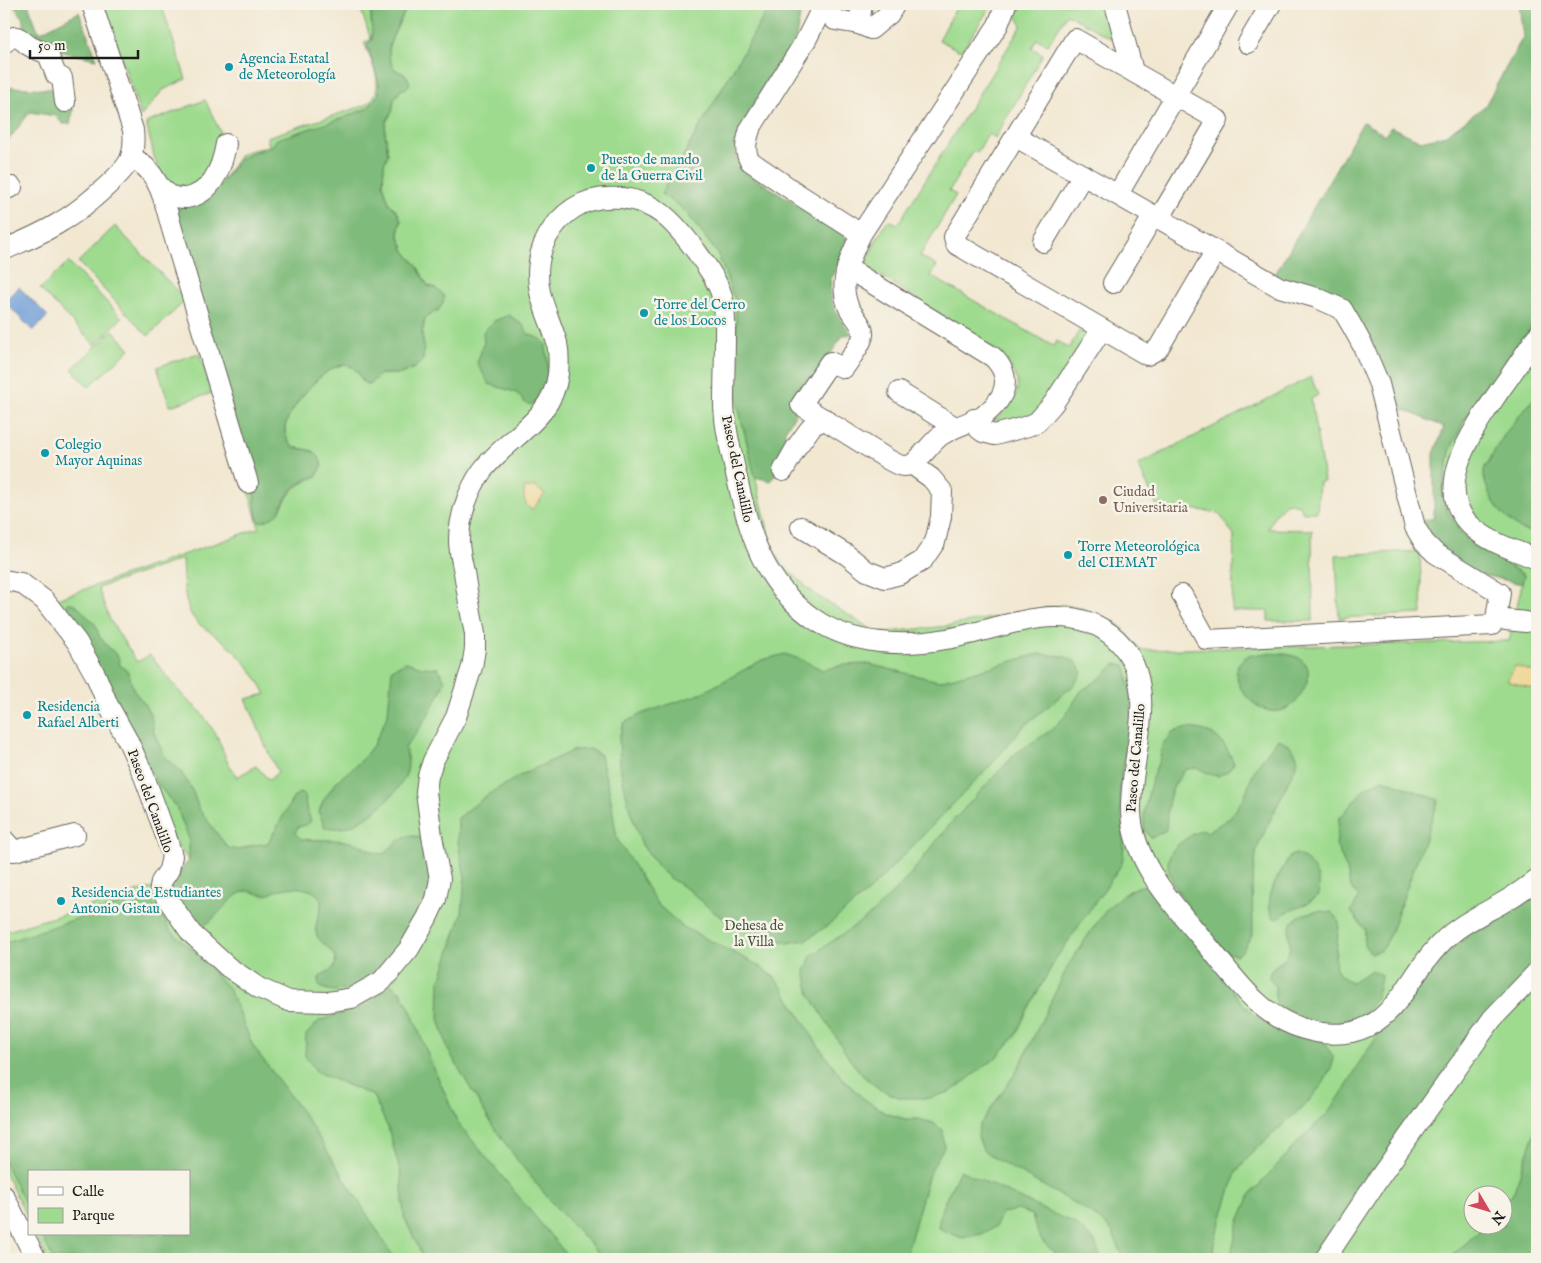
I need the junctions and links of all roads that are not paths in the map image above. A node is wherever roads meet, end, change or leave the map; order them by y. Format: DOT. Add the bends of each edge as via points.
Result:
graph roads {
  1 [pos="92,4"];
  2 [pos="862,4"];
  3 [pos="895,4"];
  4 [pos="1006,4"];
  5 [pos="1115,4"];
  6 [pos="1229,4"];
  7 [pos="1271,4"];
  8 [pos="823,5"];
  9 [pos="859,24"];
  10 [pos="4,43"];
  11 [pos="1248,43"];
  12 [pos="1133,71"];
  13 [pos="1176,96"];
  14 [pos="65,102"];
  15 [pos="1016,137"];
  16 [pos="226,144"];
  17 [pos="131,157"];
  18 [pos="1083,175"];
  19 [pos="158,185"];
  20 [pos="1118,194"];
  21 [pos="1156,217"];
  22 [pos="862,234"];
  23 [pos="1043,242"];
  24 [pos="4,250"];
  25 [pos="1215,252"];
  26 [pos="847,268"];
  27 [pos="1113,284"];
  28 [pos="1102,329"];
  29 [pos="1537,336"];
  30 [pos="898,392"];
  31 [pos="826,419"];
  32 [pos="974,419"];
  33 [pos="955,427"];
  34 [pos="913,465"];
  35 [pos="783,471"];
  36 [pos="248,482"];
  37 [pos="801,527"];
  38 [pos="1537,559"];
  39 [pos="4,580"];
  40 [pos="1182,595"];
  41 [pos="1496,619"];
  42 [pos="1526,622"];
  43 [pos="75,835"];
  44 [pos="4,840"];
  45 [pos="1537,879"];
  46 [pos="1537,972"];
  47 [pos="4,1196"];
  48 [pos="9,1221"];
  49 [pos="36,1259"];
  50 [pos="1325,1259"];
  1 -- 17 [label="street" via="133,130"];
  2 -- 9 [label="street"];
  3 -- 9 [label="street" via="889,14 871,29"];
  4 -- 22 [label="street" via="998,25"];
  5 -- 12 [label="street"];
  6 -- 13 [label="street"];
  7 -- 11 [label="street"];
  8 -- 9 [label="street" via="835,20"];
  8 -- 22 [label="street" via="806,40 750,128 746,155 801,196"];
  10 -- 14 [label="street" via="16,36 48,54 56,75 62,78"];
  12 -- 13 [label="street"];
  12 -- 15 [label="street" via="1075,39"];
  13 -- 20 [label="street"];
  13 -- 21 [label="street" via="1218,120"];
  15 -- 18 [label="street"];
  15 -- 28 [label="street" via="954,237 956,244"];
  16 -- 19 [label="street" via="218,173 204,190 182,198 170,195"];
  17 -- 19 [label="street" via="148,167"];
  17 -- 24 [label="street" via="105,188 63,221"];
  18 -- 20 [label="street"];
  18 -- 23 [label="street"];
  19 -- 36 [label="street"];
  20 -- 21 [label="street"];
  21 -- 25 [label="street"];
  21 -- 27 [label="street"];
  22 -- 26 [label="street"];
  25 -- 28 [label="street" via="1158,349 1147,355"];
  25 -- 41 [label="street" via="1279,287 1342,309 1379,384 1415,526 1435,553 1500,593"];
  26 -- 31 [label="street" via="844,285 848,306 863,335 844,368 830,362 801,405"];
  26 -- 32 [label="street" via="993,357 1001,365 1005,384 1002,395 986,414"];
  28 -- 32 [label="street" via="1053,404 1037,422 995,435 979,429"];
  29 -- 38 [label="street" via="1468,439 1459,460 1454,490 1463,516 1481,534"];
  30 -- 33 [label="street"];
  31 -- 34 [label="street" via="902,467"];
  31 -- 35 [label="street" via="812,426"];
  32 -- 33 [label="street"];
  33 -- 34 [label="street" via="927,448"];
  34 -- 37 [label="street" via="942,491 941,517 935,542 922,561 900,574 885,578 867,571"];
  39 -- 45 [label="street, Paseo del Canalillo" via="21,583 44,600 77,642 96,676 144,776 172,856 160,888 191,933 228,967 260,988 289,1001 328,1002 352,998 382,981 409,949 427,918 436,899 440,879 426,792 428,776 456,716 475,649 459,542 462,517 479,475 547,406 557,382 559,356 539,288 538,262 554,226 568,211 603,197 638,200 654,207 682,233 722,295 727,431 749,529 756,548 784,591 808,615 832,630 884,643 940,640 1017,622 1060,616 1086,622 1108,633 1127,652 1141,692 1131,817 1147,867 1168,897 1263,1008 1293,1026 1314,1032 1352,1033 1369,1026 1393,1007 1439,944 1456,929"];
  40 -- 41 [label="street" via="1207,640 1492,625"];
  41 -- 42 [label="street"];
  43 -- 44 [label="street" via="14,851"];
  46 -- 50 [label="street" via="1492,1020 1378,1178"];
  47 -- 48 [label="street"];
  48 -- 49 [label="street"];
}
